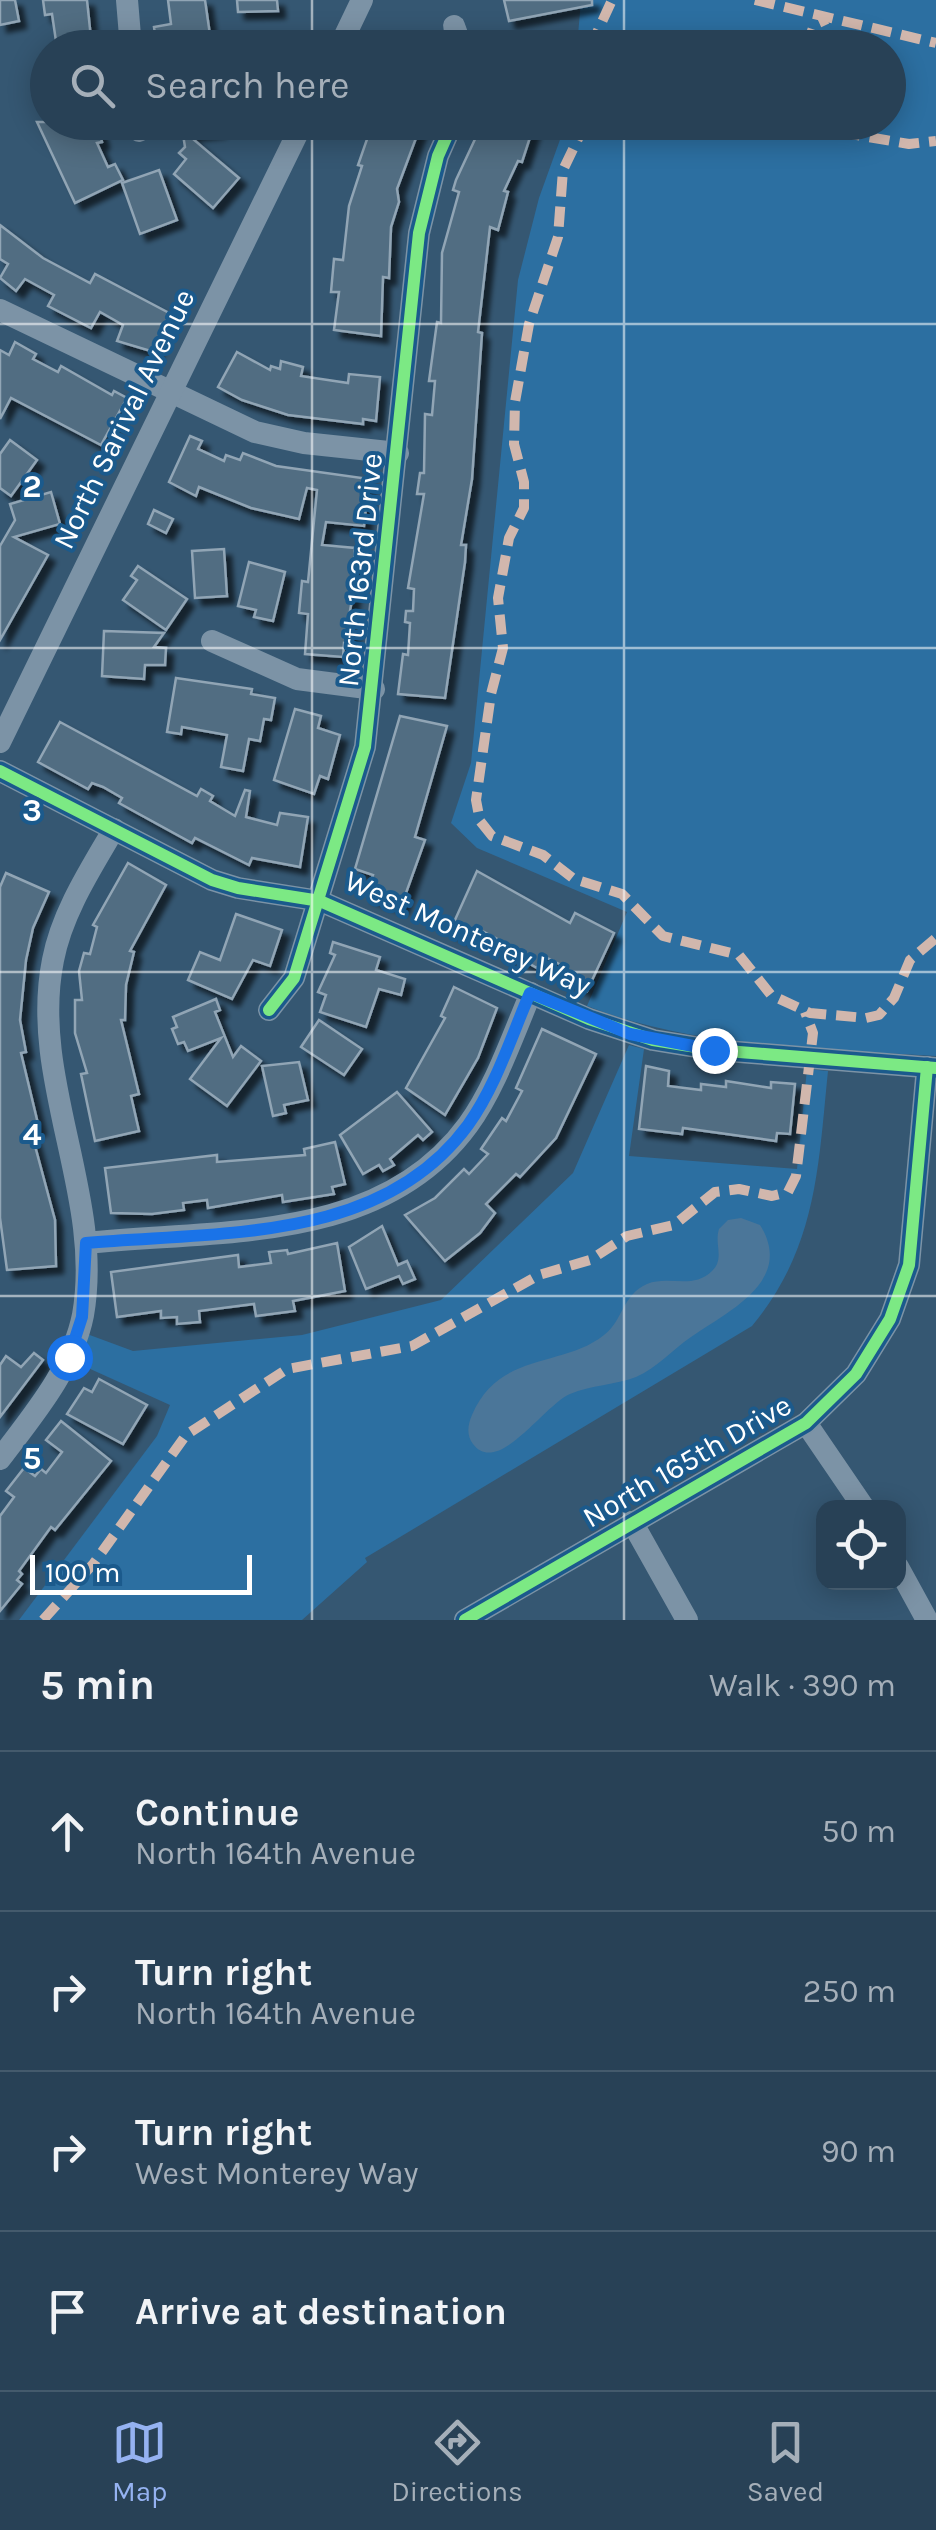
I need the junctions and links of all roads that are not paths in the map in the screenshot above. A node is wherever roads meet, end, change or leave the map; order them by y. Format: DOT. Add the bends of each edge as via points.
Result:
graph roads {
  1 [pos="127,0"];
  2 [pos="362,0"];
  3 [pos="130,30"];
  4 [pos="348,30"];
  5 [pos="293,140"];
  6 [pos="445,140"];
  7 [pos="0,310"];
  8 [pos="169,394"];
  9 [pos="398,453"];
  10 [pos="212,641"];
  11 [pos="374,689"];
  12 [pos="0,742"];
  13 [pos="0,770"];
  14 [pos="114,829"];
  15 [pos="320,900"];
  16 [pos="530,993"];
  17 [pos="270,1010"];
  18 [pos="931,1068"];
  19 [pos="86,1243"];
  20 [pos="806,1423"];
  21 [pos="3,1450"];
  22 [pos="859,1500"];
  23 [pos="632,1522"];
  24 [pos="906,1582"];
  25 [pos="465,1620"];
  26 [pos="686,1620"];
  27 [pos="927,1620"];
  1 -- 3 [label="street"];
  2 -- 4 [label="street"];
  5 -- 8 [label="street, North Sarival Avenue"];
  6 -- 9 [label="street, North 163rd Drive" via="419,233"];
  7 -- 8 [label="street"];
  8 -- 9 [label="street" via="280,439"];
  8 -- 12 [label="street, North Sarival Avenue"];
  9 -- 11 [label="street, North 163rd Drive"];
  10 -- 11 [label="street" via="296,679"];
  11 -- 15 [label="street, North 163rd Drive" via="365,747"];
  13 -- 14 [label="street, West Monterey Way"];
  14 -- 15 [label="street, West Monterey Way" via="212,880"];
  14 -- 19 [label="street" via="72,906 51,982 53,1058"];
  15 -- 16 [label="street, West Monterey Way"];
  15 -- 17 [label="street, North 163rd Drive" via="294,978"];
  16 -- 18 [label="street, West Monterey Way" via="673,1045"];
  16 -- 19 [label="street" via="469,1123 442,1155 400,1187 314,1220"];
  18 -- 20 [label="street, North 165th Drive" via="903,1285 870,1354"];
  19 -- 21 [label="street" via="82,1317 69,1357"];
  20 -- 22 [label="street"];
  20 -- 23 [label="street, North 165th Drive"];
  23 -- 25 [label="street, North 165th Drive"];
  23 -- 26 [label="street"];
  24 -- 27 [label="street"];
}
